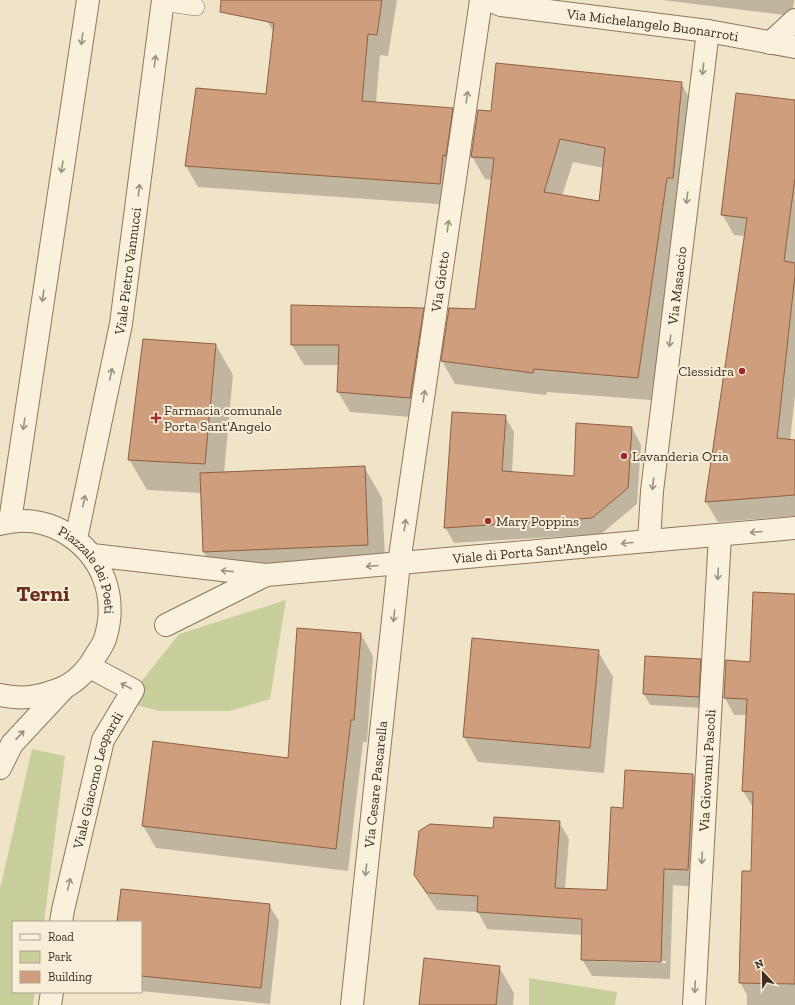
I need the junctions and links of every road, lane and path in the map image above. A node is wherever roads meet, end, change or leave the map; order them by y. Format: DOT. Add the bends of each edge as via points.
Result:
graph roads {
  1 [pos="88,0"];
  2 [pos="481,0"];
  3 [pos="488,0"];
  4 [pos="163,1"];
  5 [pos="196,7"];
  6 [pos="795,20"];
  7 [pos="708,31"];
  8 [pos="770,43"];
  9 [pos="795,47"];
  10 [pos="5,523"];
  11 [pos="795,528"];
  12 [pos="720,535"];
  13 [pos="76,539"];
  14 [pos="650,541"];
  15 [pos="92,555"];
  16 [pos="399,563"];
  17 [pos="266,575"];
  18 [pos="166,625"];
  19 [pos="90,666"];
  20 [pos="65,687"];
  21 [pos="0,694"];
  22 [pos="0,768"];
  23 [pos="61,921"];
  24 [pos="52,993"];
  25 [pos="50,1005"];
  26 [pos="352,1005"];
  27 [pos="694,1005"];
  1 -- 10 [label="street, one-way"];
  16 -- 2 [label="street, Via Giotto, one-way"];
  3 -- 7 [label="street, Via Michelangelo Buonarroti" via="501,5"];
  4 -- 5 [label="lane"];
  13 -- 4 [label="street, Viale Pietro Vannucci, one-way" via="121,324"];
  6 -- 8 [label="street"];
  7 -- 8 [label="street, Via Michelangelo Buonarroti"];
  7 -- 14 [label="street, Via Masaccio, one-way" via="652,491"];
  8 -- 9 [label="street, Via Michelangelo Buonarroti"];
  10 -- 13 [label="street, Piazzale dei Poeti" via="33,521 56,527"];
  11 -- 12 [label="street, Viale di Porta Sant'Angelo, one-way"];
  12 -- 14 [label="street, Viale di Porta Sant'Angelo"];
  12 -- 27 [label="street, Via Giovanni Pascoli, one-way"];
  13 -- 15 [label="street, Piazzale dei Poeti"];
  14 -- 16 [label="street, Viale di Porta Sant'Angelo, one-way"];
  17 -- 15 [label="street, Viale di Porta Sant'Angelo, one-way"];
  15 -- 19 [label="street, Piazzale dei Poeti" via="106,581 111,611 105,640"];
  16 -- 17 [label="street, Viale di Porta Sant'Angelo, one-way"];
  16 -- 26 [label="street, Via Cesare Pascarella, one-way"];
  17 -- 18 [label="street, Viale di Porta Sant'Angelo"];
  19 -- 20 [label="street, Piazzale dei Poeti"];
  23 -- 19 [label="street, Viale Giacomo Leopardi, one-way" via="103,740 133,690"];
  20 -- 21 [label="street, Piazzale dei Poeti" via="39,696 11,698"];
  22 -- 20 [label="street, one-way" via="12,744"];
  24 -- 25 [label="street"];
}
